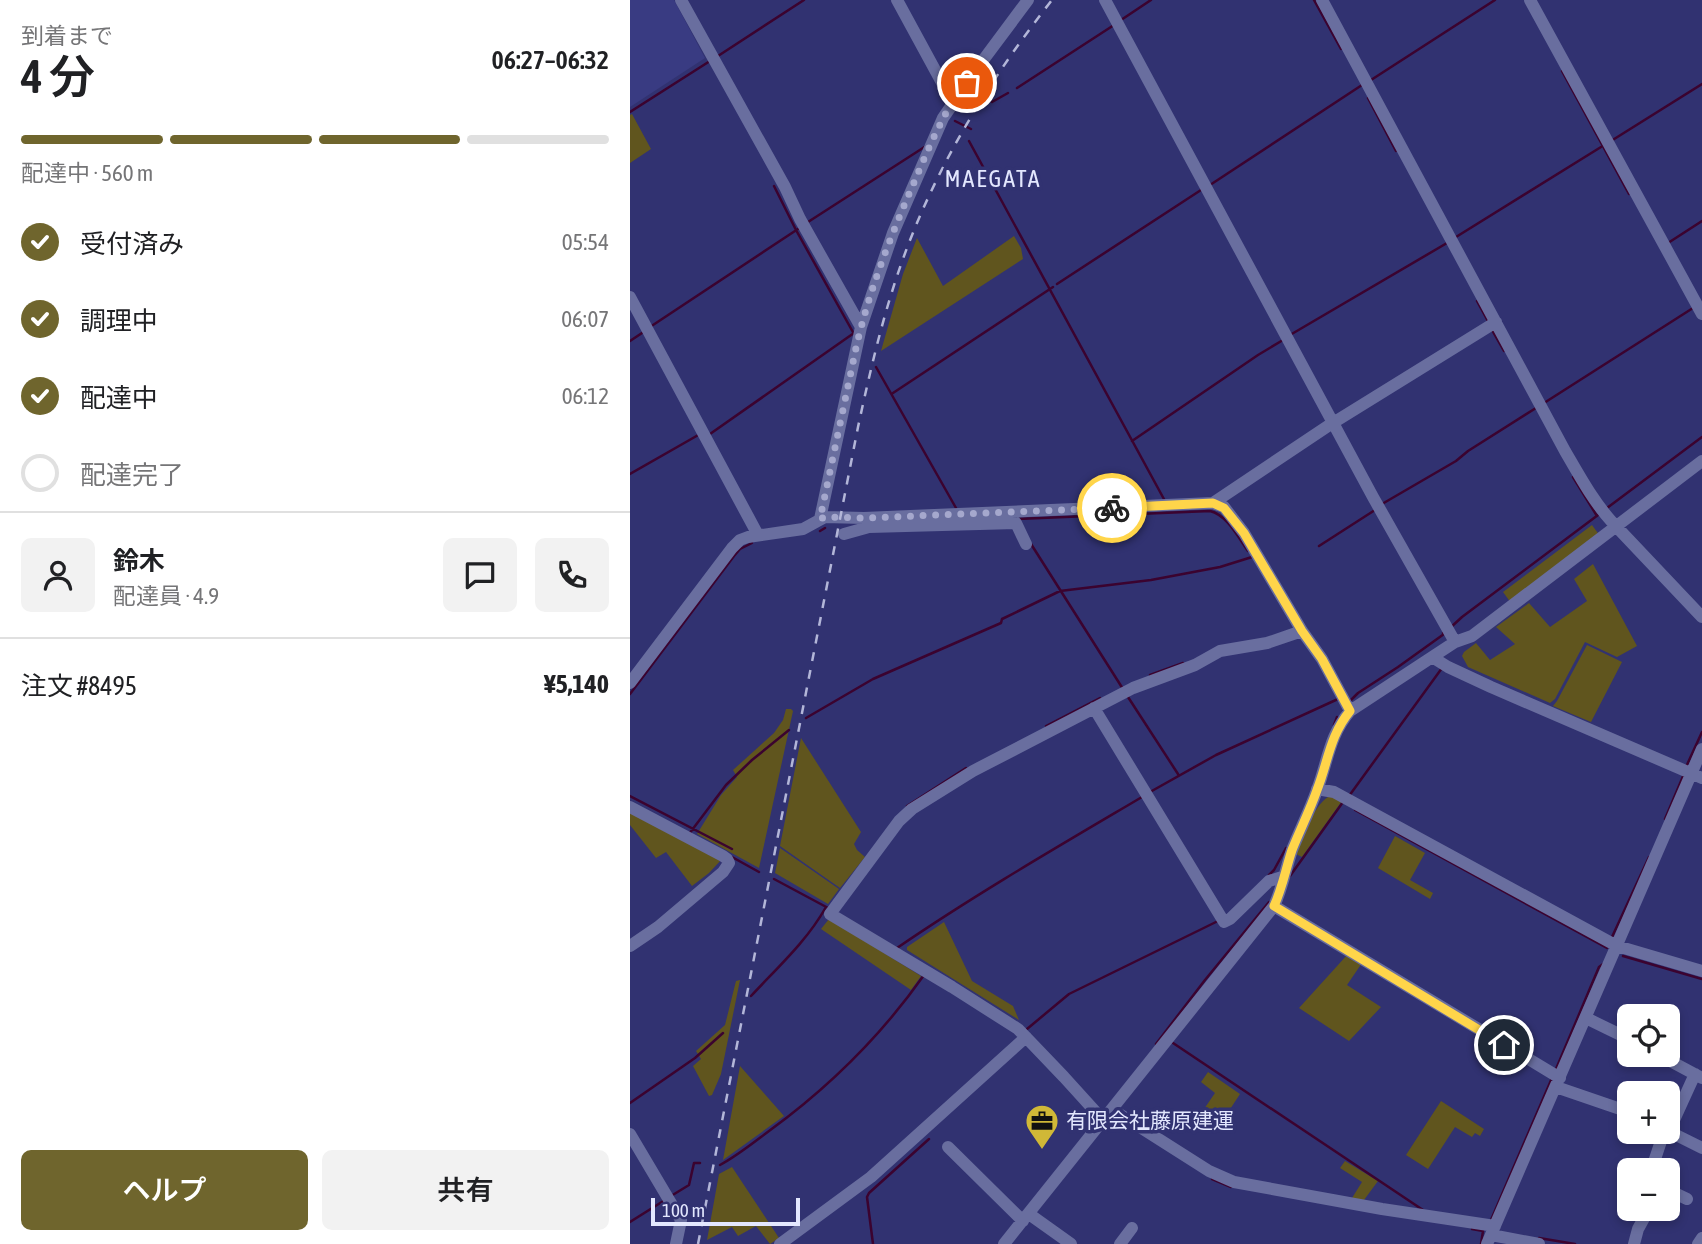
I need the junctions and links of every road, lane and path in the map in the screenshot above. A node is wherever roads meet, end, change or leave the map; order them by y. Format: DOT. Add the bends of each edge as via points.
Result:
graph roads {
  1 [pos="681,0"];
  2 [pos="897,0"];
  3 [pos="1028,0"];
  4 [pos="1105,0"];
  5 [pos="1322,0"];
  6 [pos="1530,0"];
  7 [pos="951,106"];
  8 [pos="630,297"];
  9 [pos="1702,314"];
  10 [pos="1496,322"];
  11 [pos="861,327"];
  12 [pos="1331,424"];
  13 [pos="1702,461"];
  14 [pos="1213,503"];
  15 [pos="1012,518"];
  16 [pos="820,519"];
  17 [pos="869,522"];
  18 [pos="1616,526"];
  19 [pos="844,534"];
  20 [pos="758,535"];
  21 [pos="1026,544"];
  22 [pos="1702,617"];
  23 [pos="1302,631"];
  24 [pos="1450,634"];
  25 [pos="1441,662"];
  26 [pos="630,682"];
  27 [pos="1347,706"];
  28 [pos="1094,708"];
  29 [pos="1702,749"];
  30 [pos="1691,773"];
  31 [pos="1317,789"];
  32 [pos="630,807"];
  33 [pos="1282,877"];
  34 [pos="1274,906"];
  35 [pos="630,946"];
  36 [pos="1617,946"];
  37 [pos="1702,971"];
  38 [pos="1586,1018"];
  39 [pos="1617,1034"];
  40 [pos="1026,1037"];
  41 [pos="1680,1066"];
  42 [pos="1698,1076"];
  43 [pos="1555,1079"];
  44 [pos="1617,1107"];
  45 [pos="1680,1110"];
  46 [pos="1105,1115"];
  47 [pos="630,1134"];
  48 [pos="1680,1136"];
  49 [pos="947,1147"];
  50 [pos="1702,1148"];
  51 [pos="1680,1196"];
  52 [pos="1687,1199"];
  53 [pos="1026,1217"];
  54 [pos="1643,1221"];
  55 [pos="1132,1228"];
  56 [pos="1491,1235"];
  57 [pos="1702,1238"];
  58 [pos="676,1244"];
  59 [pos="780,1244"];
  60 [pos="1004,1244"];
  61 [pos="1071,1244"];
  62 [pos="1120,1244"];
  63 [pos="1539,1244"];
  64 [pos="1634,1244"];
  65 [pos="1698,1244"];
  1 -- 11 [label="street"];
  2 -- 7 [label="street"];
  3 -- 7 [label="street"];
  4 -- 12 [label="street"];
  5 -- 10 [label="street"];
  6 -- 9 [label="street"];
  7 -- 11 [label="street" via="892,233"];
  8 -- 20 [label="street"];
  10 -- 12 [label="street"];
  10 -- 18 [label="street" via="1564,451"];
  11 -- 16 [label="street"];
  12 -- 14 [label="street"];
  12 -- 24 [label="street"];
  13 -- 18 [label="street"];
  14 -- 15 [label="street"];
  14 -- 23 [label="street" via="1224,508 1244,533"];
  15 -- 17 [label="street"];
  15 -- 21 [label="street"];
  16 -- 17 [label="street"];
  16 -- 20 [label="street" via="803,529"];
  17 -- 19 [label="street"];
  18 -- 22 [label="street"];
  18 -- 24 [label="street" via="1472,636"];
  20 -- 26 [label="street" via="740,540 732,548"];
  23 -- 27 [label="street"];
  23 -- 28 [label="street" via="1216,653"];
  24 -- 25 [label="street"];
  25 -- 27 [label="street"];
  25 -- 30 [label="street"];
  27 -- 31 [label="street"];
  28 -- 33 [label="street" via="1224,922 1269,881"];
  28 -- 40 [label="street" via="973,771 912,809 830,914"];
  29 -- 30 [label="street"];
  30 -- 36 [label="street"];
  31 -- 33 [label="street"];
  31 -- 36 [label="street" via="1334,792"];
  32 -- 35 [label="street" via="729,863 673,915"];
  33 -- 34 [label="street"];
  34 -- 43 [label="street"];
  34 -- 46 [label="street"];
  36 -- 37 [label="street"];
  36 -- 38 [label="street"];
  38 -- 39 [label="street"];
  38 -- 43 [label="street"];
  40 -- 46 [label="street"];
  40 -- 59 [label="street" via="871,1177"];
  41 -- 42 [label="street"];
  42 -- 45 [label="street"];
  43 -- 44 [label="street"];
  43 -- 56 [label="street"];
  46 -- 53 [label="street"];
  46 -- 56 [label="street" via="1234,1182"];
  47 -- 58 [label="street" via="681,1220"];
  48 -- 50 [label="street"];
  49 -- 53 [label="street"];
  51 -- 52 [label="street"];
  53 -- 60 [label="street"];
  53 -- 61 [label="street"];
  54 -- 64 [label="street"];
  55 -- 62 [label="street"];
  56 -- 63 [label="street"];
  57 -- 65 [label="street"];
}
